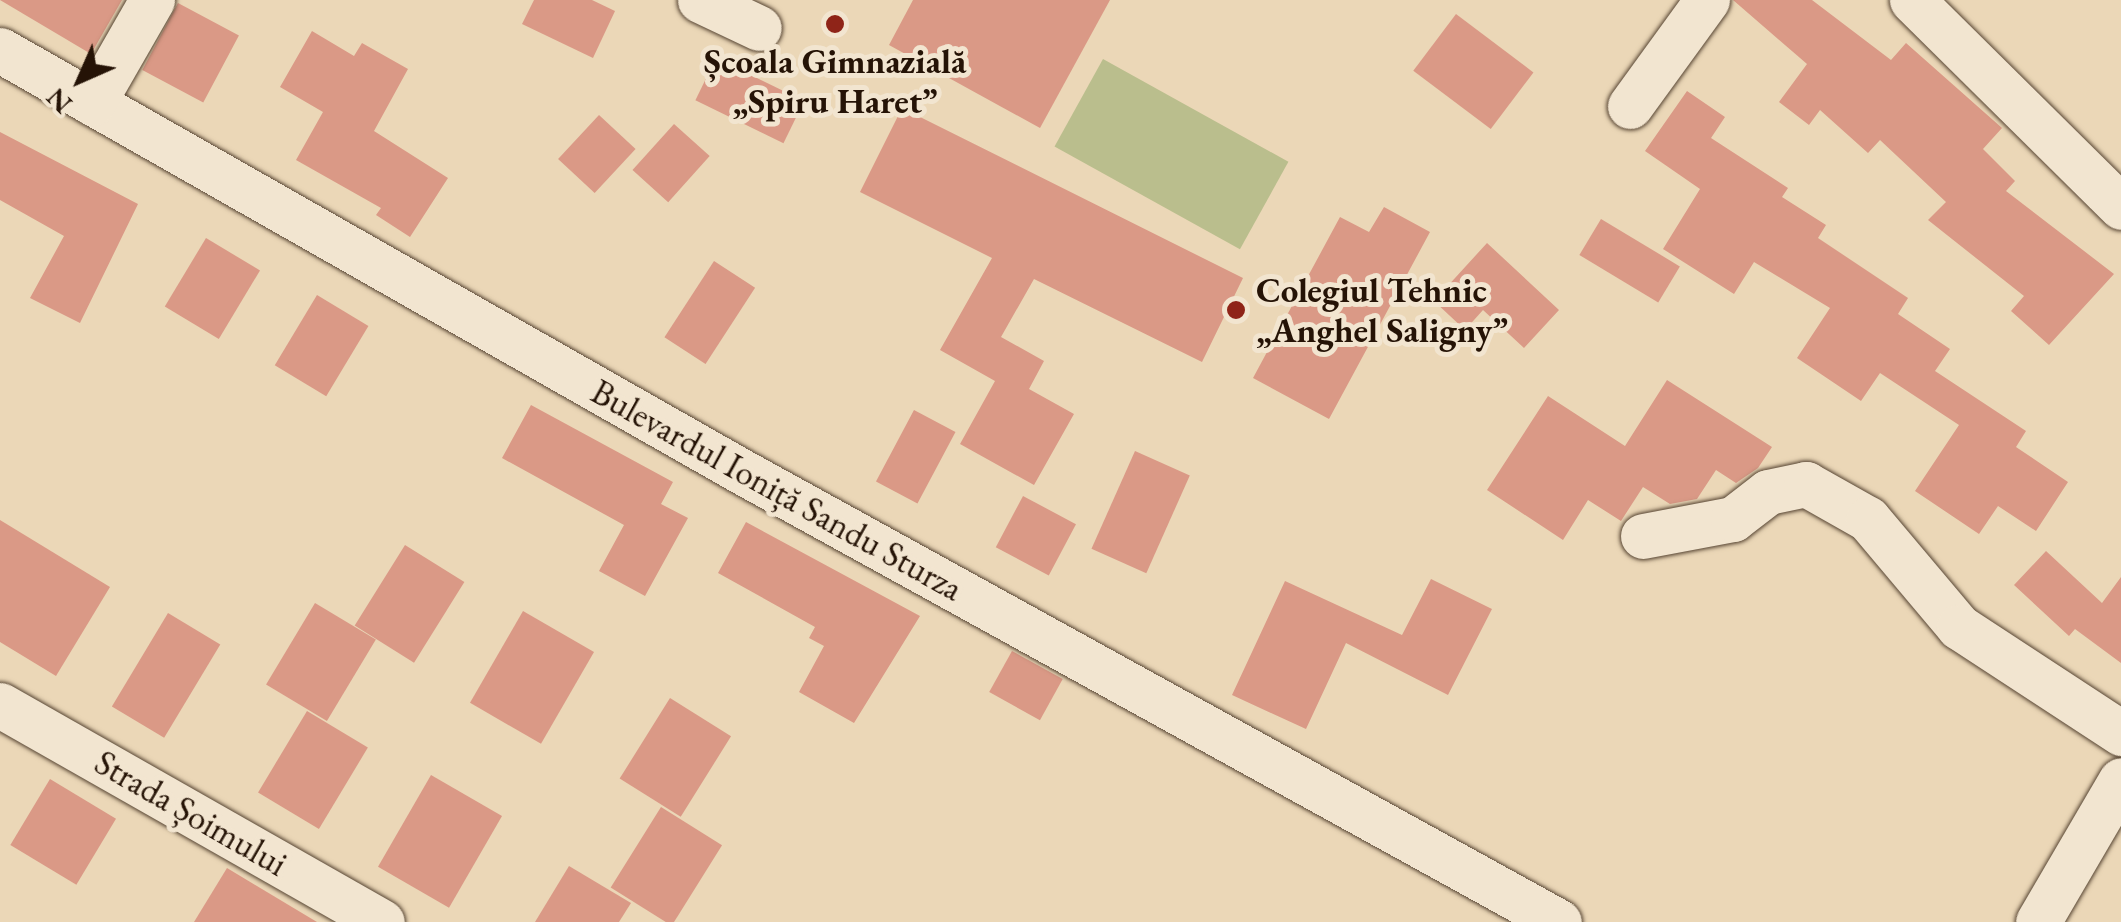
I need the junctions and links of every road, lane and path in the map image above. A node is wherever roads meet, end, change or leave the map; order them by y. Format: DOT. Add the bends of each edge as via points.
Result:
graph roads {
  1 [pos="152,0"];
  2 [pos="700,0"];
  3 [pos="1708,0"];
  4 [pos="1912,0"];
  5 [pos="759,28"];
  6 [pos="0,50"];
  7 [pos="93,104"];
  8 [pos="1630,106"];
  9 [pos="2121,207"];
  10 [pos="1643,536"];
  11 [pos="0,705"];
  12 [pos="2121,733"];
  13 [pos="2121,780"];
  14 [pos="1537,916"];
  15 [pos="382,922"];
  16 [pos="2038,922"];
  1 -- 7 [label="street"];
  2 -- 5 [label="street"];
  3 -- 8 [label="street"];
  4 -- 9 [label="street"];
  6 -- 7 [label="street, Bulevardul Ioniță Sandu Sturza"];
  7 -- 14 [label="street, Bulevardul Ioniță Sandu Sturza"];
  10 -- 12 [label="street" via="1733,519 1768,492 1806,484 1868,519 1931,603 1959,627"];
  11 -- 15 [label="street, Strada Șoimului"];
  13 -- 16 [label="street"];
}
